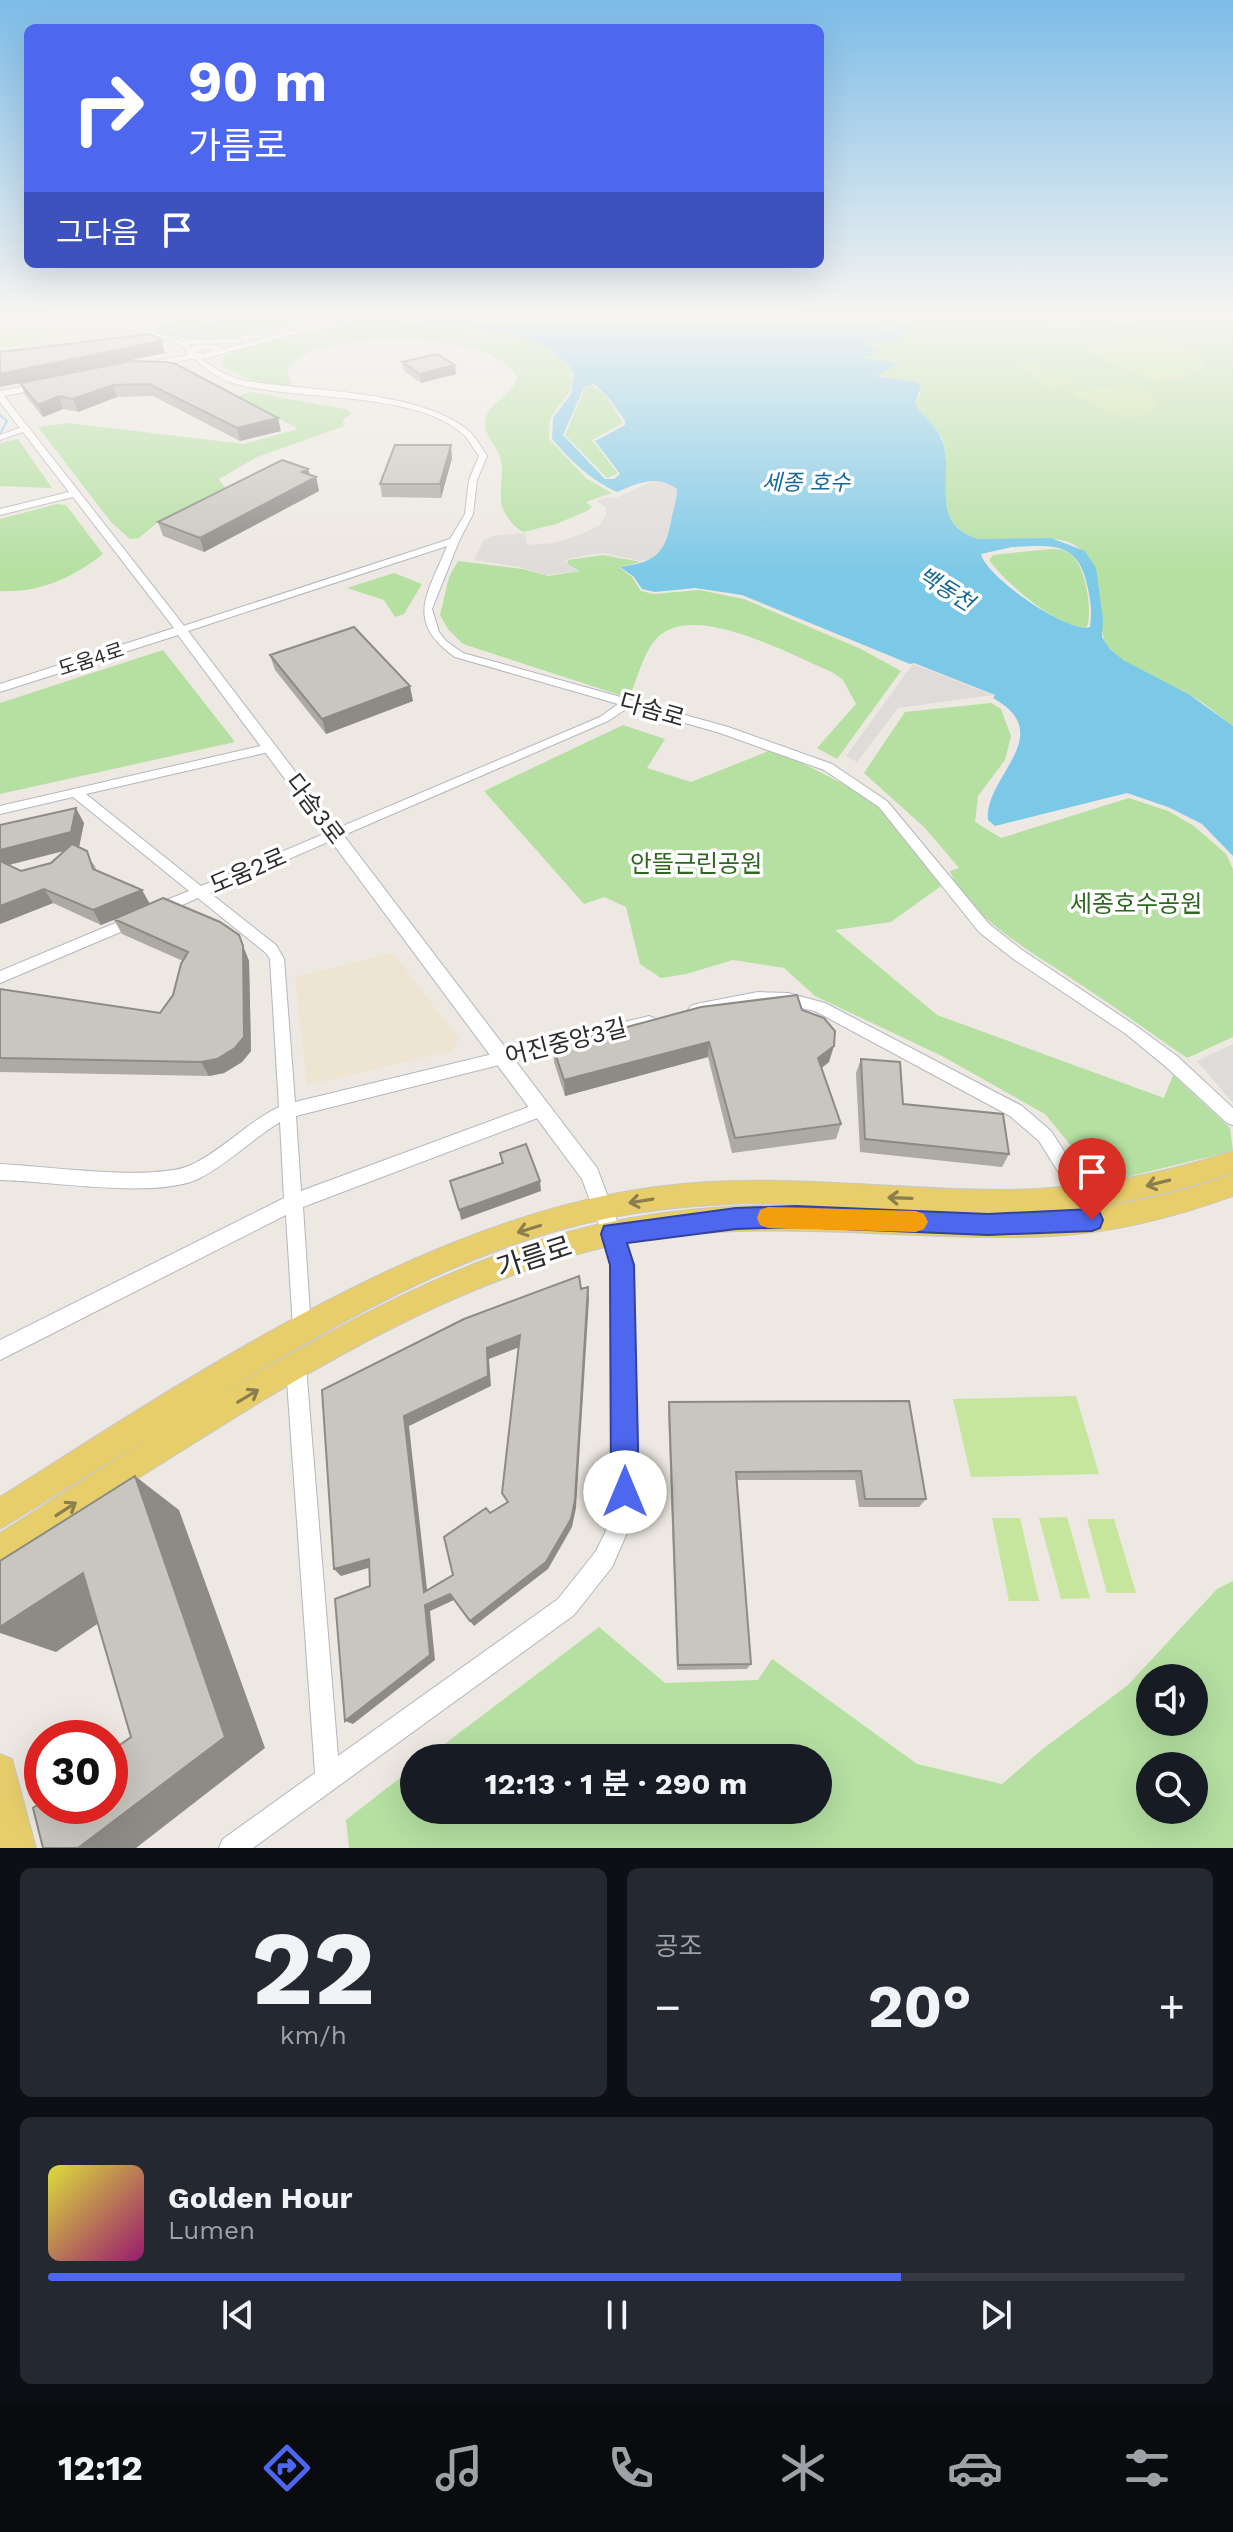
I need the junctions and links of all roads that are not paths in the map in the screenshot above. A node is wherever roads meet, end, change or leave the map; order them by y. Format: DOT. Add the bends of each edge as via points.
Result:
graph roads {
  1 [pos="4,400"];
  2 [pos="11,400"];
  3 [pos="357,400"];
  4 [pos="8,405"];
  5 [pos="25,428"];
  6 [pos="0,438"];
  7 [pos="75,493"];
  8 [pos="0,512"];
  9 [pos="454,541"];
  10 [pos="181,630"];
  11 [pos="0,688"];
  12 [pos="627,703"];
  13 [pos="269,748"];
  14 [pos="76,793"];
  15 [pos="0,810"];
  16 [pos="334,834"];
  17 [pos="198,893"];
  18 [pos="0,977"];
  19 [pos="502,1057"];
  20 [pos="542,1109"];
  21 [pos="287,1111"];
  22 [pos="1233,1118"];
  23 [pos="1233,1162"];
  24 [pos="0,1172"];
  25 [pos="1233,1185"];
  26 [pos="1084,1197"];
  27 [pos="292,1203"];
  28 [pos="604,1206"];
  29 [pos="612,1234"];
  30 [pos="302,1329"];
  31 [pos="0,1350"];
  32 [pos="296,1367"];
  33 [pos="0,1514"];
  34 [pos="0,1551"];
  35 [pos="0,1771"];
  36 [pos="328,1778"];
  37 [pos="18,1848"];
  38 [pos="232,1848"];
  1 -- 4 [label="street, 다솜3로"];
  2 -- 4 [label="street"];
  3 -- 9 [label="street, 다솜로" via="418,409 468,431 483,456 473,480 469,514"];
  4 -- 5 [label="street, 다솜3로"];
  5 -- 6 [label="street"];
  5 -- 7 [label="street, 다솜3로"];
  7 -- 8 [label="street"];
  7 -- 10 [label="street, 다솜3로"];
  9 -- 10 [label="street"];
  9 -- 12 [label="street, 다솜로" via="427,609 442,643 459,655"];
  10 -- 11 [label="street, 도움4로"];
  10 -- 13 [label="street, 다솜3로"];
  12 -- 16 [label="street, 도움2로" via="604,719"];
  12 -- 22 [label="street, 다솜로" via="790,751 860,786 912,837 984,928 1141,1038"];
  13 -- 14 [label="street"];
  13 -- 16 [label="street, 다솜3로"];
  14 -- 15 [label="street"];
  14 -- 17 [label="street"];
  16 -- 17 [label="street, 도움2로"];
  16 -- 19 [label="street, 다솜3로"];
  17 -- 18 [label="street, 도움2로"];
  17 -- 21 [label="street" via="277,959"];
  19 -- 20 [label="street, 다솜3로"];
  19 -- 21 [label="street, 어진중앙3길"];
  19 -- 26 [label="street, 어진중앙3길" via="749,997 802,1000 1016,1111 1045,1136"];
  20 -- 27 [label="street"];
  20 -- 28 [label="street, 다솜3로" via="590,1174"];
  21 -- 24 [label="street, 어진중앙3길" via="186,1175 156,1179"];
  21 -- 27 [label="street"];
  23 -- 26 [label="main road, 가름로, one-way"];
  25 -- 29 [label="main road, 가름로" via="1143,1210 1053,1224 736,1218"];
  26 -- 28 [label="main road, 가름로, one-way" via="980,1201 779,1190"];
  27 -- 30 [label="street"];
  27 -- 31 [label="street"];
  28 -- 29 [label="street, 다솜3로"];
  28 -- 30 [label="main road, 가름로, one-way" via="434,1263"];
  29 -- 32 [label="main road, 가름로" via="446,1288"];
  29 -- 36 [label="street" via="622,1265 625,1492 604,1559 566,1607"];
  30 -- 33 [label="main road, 가름로"];
  34 -- 32 [label="main road, 가름로, one-way"];
  32 -- 36 [label="street"];
  35 -- 37 [label="main road"];
  36 -- 38 [label="street"];
}
